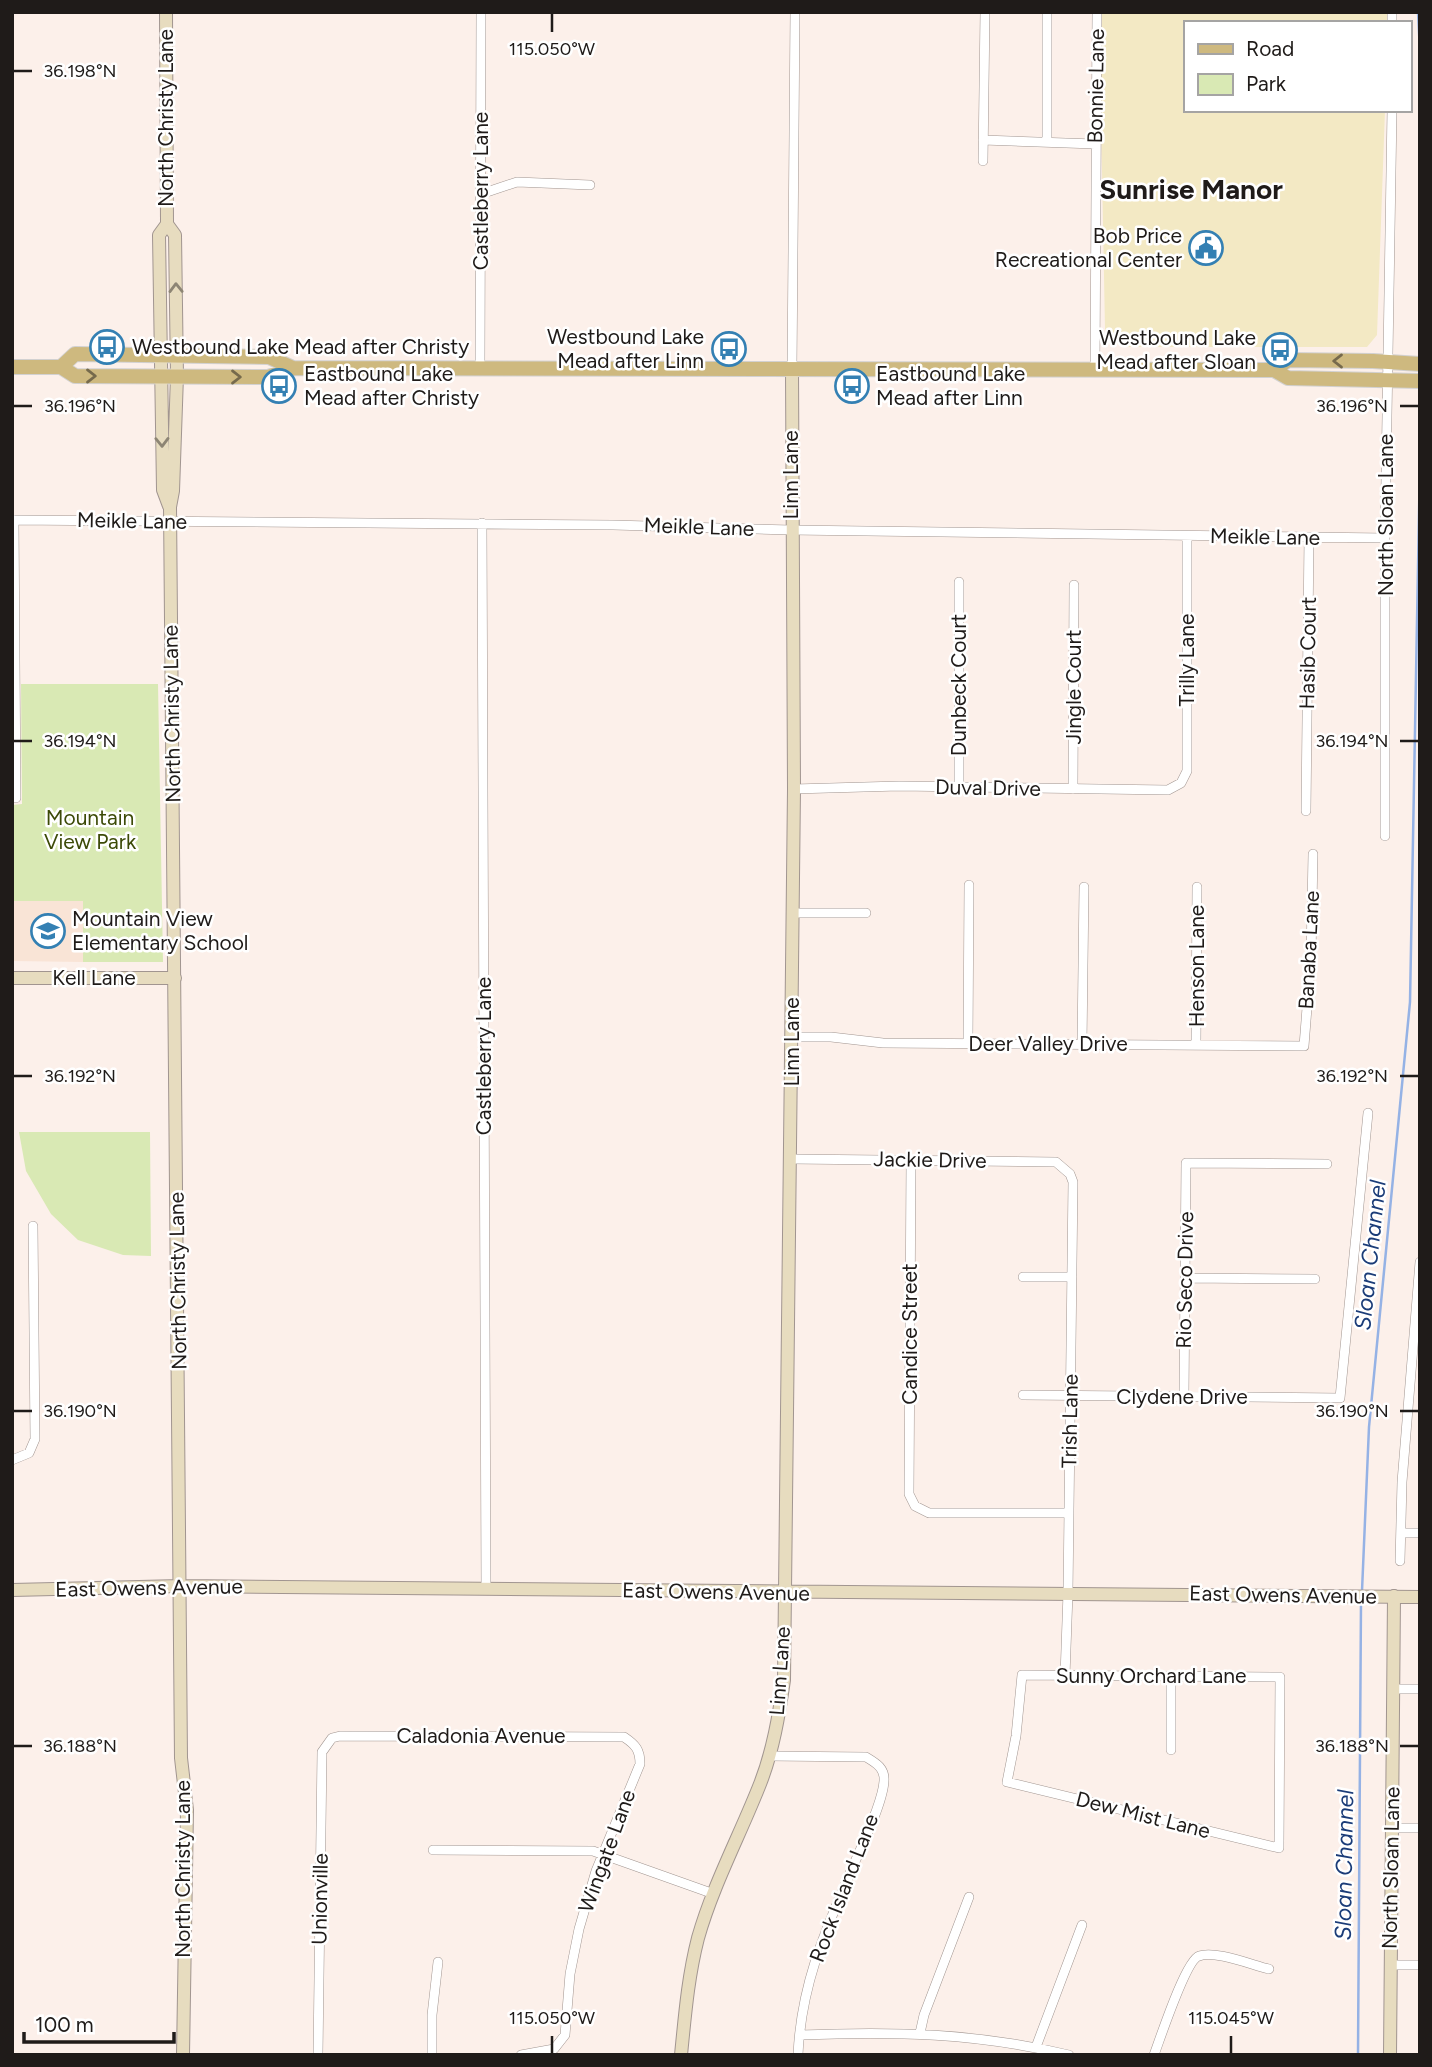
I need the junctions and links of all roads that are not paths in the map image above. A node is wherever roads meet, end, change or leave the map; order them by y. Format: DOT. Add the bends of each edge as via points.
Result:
graph roads {
  1 [pos="166,12"];
  2 [pos="481,12"];
  3 [pos="795,12"];
  4 [pos="985,12"];
  5 [pos="1047,12"];
  6 [pos="1097,12"];
  7 [pos="1392,112"];
  8 [pos="983,140"];
  9 [pos="1047,142"];
  10 [pos="1095,144"];
  11 [pos="984,161"];
  12 [pos="590,186"];
  13 [pos="481,194"];
  14 [pos="166,224"];
  15 [pos="160,356"];
  16 [pos="177,356"];
  17 [pos="1387,362"];
  18 [pos="1412,363"];
  19 [pos="12,367"];
  20 [pos="61,367"];
  21 [pos="293,368"];
  22 [pos="480,369"];
  23 [pos="792,369"];
  24 [pos="1274,369"];
  25 [pos="1095,370"];
  26 [pos="161,376"];
  27 [pos="177,376"];
  28 [pos="1387,379"];
  29 [pos="1420,381"];
  30 [pos="170,507"];
  31 [pos="13,520"];
  32 [pos="170,522"];
  33 [pos="482,523"];
  34 [pos="791,530"];
  35 [pos="1187,536"];
  36 [pos="1309,537"];
  37 [pos="1385,538"];
  38 [pos="959,582"];
  39 [pos="1074,585"];
  40 [pos="1181,783"];
  41 [pos="959,787"];
  42 [pos="794,789"];
  43 [pos="1073,789"];
  44 [pos="12,798"];
  45 [pos="1306,811"];
  46 [pos="1385,836"];
  47 [pos="1313,854"];
  48 [pos="969,885"];
  49 [pos="1083,887"];
  50 [pos="1197,887"];
  51 [pos="793,913"];
  52 [pos="866,913"];
  53 [pos="12,978"];
  54 [pos="175,978"];
  55 [pos="792,1037"];
  56 [pos="968,1044"];
  57 [pos="1082,1044"];
  58 [pos="1196,1045"];
  59 [pos="1304,1046"];
  60 [pos="1368,1113"];
  61 [pos="791,1159"];
  62 [pos="911,1160"];
  63 [pos="1327,1164"];
  64 [pos="1066,1169"];
  65 [pos="33,1226"];
  66 [pos="1420,1262"];
  67 [pos="1023,1277"];
  68 [pos="1072,1277"];
  69 [pos="1185,1278"];
  70 [pos="1315,1279"];
  71 [pos="1023,1395"];
  72 [pos="1070,1396"];
  73 [pos="1184,1397"];
  74 [pos="12,1460"];
  75 [pos="1068,1513"];
  76 [pos="1401,1534"];
  77 [pos="1420,1534"];
  78 [pos="1400,1561"];
  79 [pos="181,1586"];
  80 [pos="486,1589"];
  81 [pos="12,1590"];
  82 [pos="784,1593"];
  83 [pos="1068,1593"];
  84 [pos="1394,1596"];
  85 [pos="1420,1597"];
  86 [pos="1065,1676"];
  87 [pos="1171,1676"];
  88 [pos="1393,1689"];
  89 [pos="1420,1689"];
  90 [pos="327,1744"];
  91 [pos="635,1745"];
  92 [pos="1171,1750"];
  93 [pos="769,1756"];
  94 [pos="1007,1782"];
  95 [pos="1392,1828"];
  96 [pos="1420,1828"];
  97 [pos="1279,1848"];
  98 [pos="433,1850"];
  99 [pos="603,1853"];
  100 [pos="714,1894"];
  101 [pos="969,1897"];
  102 [pos="1082,1925"];
  103 [pos="438,1962"];
  104 [pos="1390,1965"];
  105 [pos="1420,1965"];
  106 [pos="1269,1969"];
  107 [pos="920,2033"];
  108 [pos="800,2035"];
  109 [pos="1036,2047"];
  110 [pos="183,2055"];
  111 [pos="318,2055"];
  112 [pos="432,2055"];
  113 [pos="521,2055"];
  114 [pos="681,2055"];
  115 [pos="798,2055"];
  116 [pos="1069,2055"];
  117 [pos="1154,2055"];
  118 [pos="1390,2055"];
  1 -- 14 [label="street, North Christy Lane"];
  2 -- 13 [label="street, Castleberry Lane"];
  3 -- 23 [label="street, Linn Lane"];
  4 -- 8 [label="street"];
  5 -- 9 [label="street"];
  6 -- 10 [label="street, Bonnie Lane"];
  7 -- 17 [label="street, North Sloan Lane"];
  8 -- 9 [label="street"];
  8 -- 11 [label="street"];
  9 -- 10 [label="street"];
  10 -- 25 [label="street, Bonnie Lane"];
  12 -- 13 [label="street" via="517,182"];
  13 -- 22 [label="street, Castleberry Lane"];
  14 -- 15 [label="street, North Christy Lane" via="159,235"];
  16 -- 14 [label="street, North Christy Lane, one-way" via="176,234"];
  15 -- 16 [label="main road"];
  15 -- 20 [label="main road" via="75,354"];
  15 -- 26 [label="street, North Christy Lane"];
  16 -- 21 [label="main road" via="269,357"];
  16 -- 27 [label="street, North Christy Lane"];
  17 -- 18 [label="main road"];
  17 -- 24 [label="main road, one-way" via="1288,360"];
  17 -- 28 [label="street, North Sloan Lane"];
  19 -- 20 [label="main road"];
  20 -- 26 [label="main road, one-way" via="75,376"];
  21 -- 22 [label="main road"];
  27 -- 21 [label="main road, one-way" via="268,377"];
  22 -- 23 [label="main road"];
  23 -- 25 [label="main road"];
  23 -- 34 [label="street, Linn Lane"];
  24 -- 25 [label="main road"];
  24 -- 28 [label="main road" via="1288,378"];
  26 -- 27 [label="main road"];
  26 -- 30 [label="street, North Christy Lane, one-way" via="163,490"];
  27 -- 30 [label="street, North Christy Lane"];
  28 -- 29 [label="main road"];
  28 -- 37 [label="street, North Sloan Lane"];
  30 -- 32 [label="street, North Christy Lane"];
  31 -- 32 [label="street, Meikle Lane"];
  31 -- 44 [label="street" via="17,682 16,798"];
  32 -- 33 [label="street, Meikle Lane"];
  32 -- 54 [label="street, North Christy Lane"];
  33 -- 34 [label="street, Meikle Lane"];
  33 -- 80 [label="street, Castleberry Lane"];
  34 -- 35 [label="street, Meikle Lane"];
  34 -- 42 [label="street, Linn Lane"];
  35 -- 36 [label="street, Meikle Lane"];
  35 -- 40 [label="street, Trilly Lane" via="1187,771"];
  36 -- 37 [label="street, Meikle Lane"];
  36 -- 45 [label="street, Hasib Court"];
  37 -- 46 [label="street, North Sloan Lane"];
  38 -- 41 [label="street, Dunbeck Court"];
  39 -- 43 [label="street, Jingle Court"];
  40 -- 43 [label="street, Duval Drive" via="1168,790"];
  41 -- 42 [label="street, Duval Drive"];
  41 -- 43 [label="street, Duval Drive"];
  42 -- 51 [label="street, Linn Lane"];
  47 -- 59 [label="street, Banaba Lane"];
  48 -- 56 [label="street"];
  49 -- 57 [label="street"];
  50 -- 58 [label="street, Henson Lane"];
  51 -- 52 [label="street"];
  51 -- 55 [label="street, Linn Lane"];
  53 -- 54 [label="street, Kell Lane"];
  54 -- 79 [label="street, North Christy Lane"];
  55 -- 56 [label="street, Deer Valley Drive"];
  55 -- 61 [label="street, Linn Lane"];
  56 -- 57 [label="street, Deer Valley Drive"];
  57 -- 58 [label="street, Deer Valley Drive"];
  58 -- 59 [label="street, Deer Valley Drive"];
  60 -- 73 [label="street, Clydene Drive" via="1340,1398"];
  61 -- 62 [label="street, Jackie Drive"];
  61 -- 82 [label="street, Linn Lane"];
  62 -- 64 [label="street, Jackie Drive" via="1056,1162"];
  62 -- 75 [label="street, Candice Street" via="909,1494 915,1506 929,1513"];
  63 -- 69 [label="street, Rio Seco Drive" via="1186,1163"];
  64 -- 68 [label="street, Trish Lane" via="1073,1182"];
  65 -- 74 [label="street" via="35,1439 29,1453"];
  66 -- 76 [label="street"];
  67 -- 68 [label="street"];
  68 -- 72 [label="street, Trish Lane"];
  69 -- 70 [label="street"];
  69 -- 73 [label="street, Rio Seco Drive"];
  71 -- 72 [label="street, Clydene Drive"];
  72 -- 73 [label="street, Clydene Drive"];
  72 -- 75 [label="street, Trish Lane"];
  75 -- 83 [label="street, Trish Lane"];
  76 -- 77 [label="street"];
  76 -- 78 [label="street"];
  79 -- 80 [label="street, East Owens Avenue"];
  79 -- 81 [label="street, East Owens Avenue"];
  79 -- 110 [label="street, North Christy Lane" via="181,1758 187,1810"];
  80 -- 82 [label="street, East Owens Avenue"];
  82 -- 83 [label="street, East Owens Avenue"];
  82 -- 93 [label="street, Linn Lane" via="784,1680"];
  83 -- 84 [label="street, East Owens Avenue"];
  83 -- 86 [label="street, Trish Lane"];
  84 -- 85 [label="street, East Owens Avenue"];
  84 -- 88 [label="street, North Sloan Lane"];
  86 -- 87 [label="street, Sunny Orchard Lane"];
  86 -- 94 [label="street, Sunny Orchard Lane" via="1022,1675"];
  87 -- 92 [label="street"];
  87 -- 97 [label="street, Sunny Orchard Lane" via="1280,1677"];
  88 -- 89 [label="street"];
  88 -- 95 [label="street, North Sloan Lane"];
  90 -- 91 [label="street, Caladonia Avenue" via="340,1735 624,1737"];
  90 -- 111 [label="street, Unionville" via="322,1752"];
  91 -- 99 [label="street, Wingate Lane" via="640,1764"];
  93 -- 100 [label="street, Linn Lane"];
  93 -- 108 [label="street, Rock Island Lane" via="866,1758 879,1765 884,1782 819,1945"];
  94 -- 97 [label="street, Dew Mist Lane"];
  95 -- 96 [label="street"];
  95 -- 104 [label="street, North Sloan Lane"];
  98 -- 99 [label="street"];
  99 -- 100 [label="street"];
  99 -- 113 [label="street, Wingate Lane" via="579,1930 565,2035 554,2049"];
  100 -- 114 [label="street, Linn Lane" via="687,1988"];
  101 -- 107 [label="street"];
  102 -- 109 [label="street"];
  103 -- 112 [label="street"];
  104 -- 105 [label="street"];
  104 -- 118 [label="street, North Sloan Lane"];
  106 -- 117 [label="street" via="1216,1955 1192,1960"];
  107 -- 108 [label="street"];
  107 -- 109 [label="street"];
  108 -- 115 [label="street, Rock Island Lane"];
  109 -- 116 [label="street"];
}
